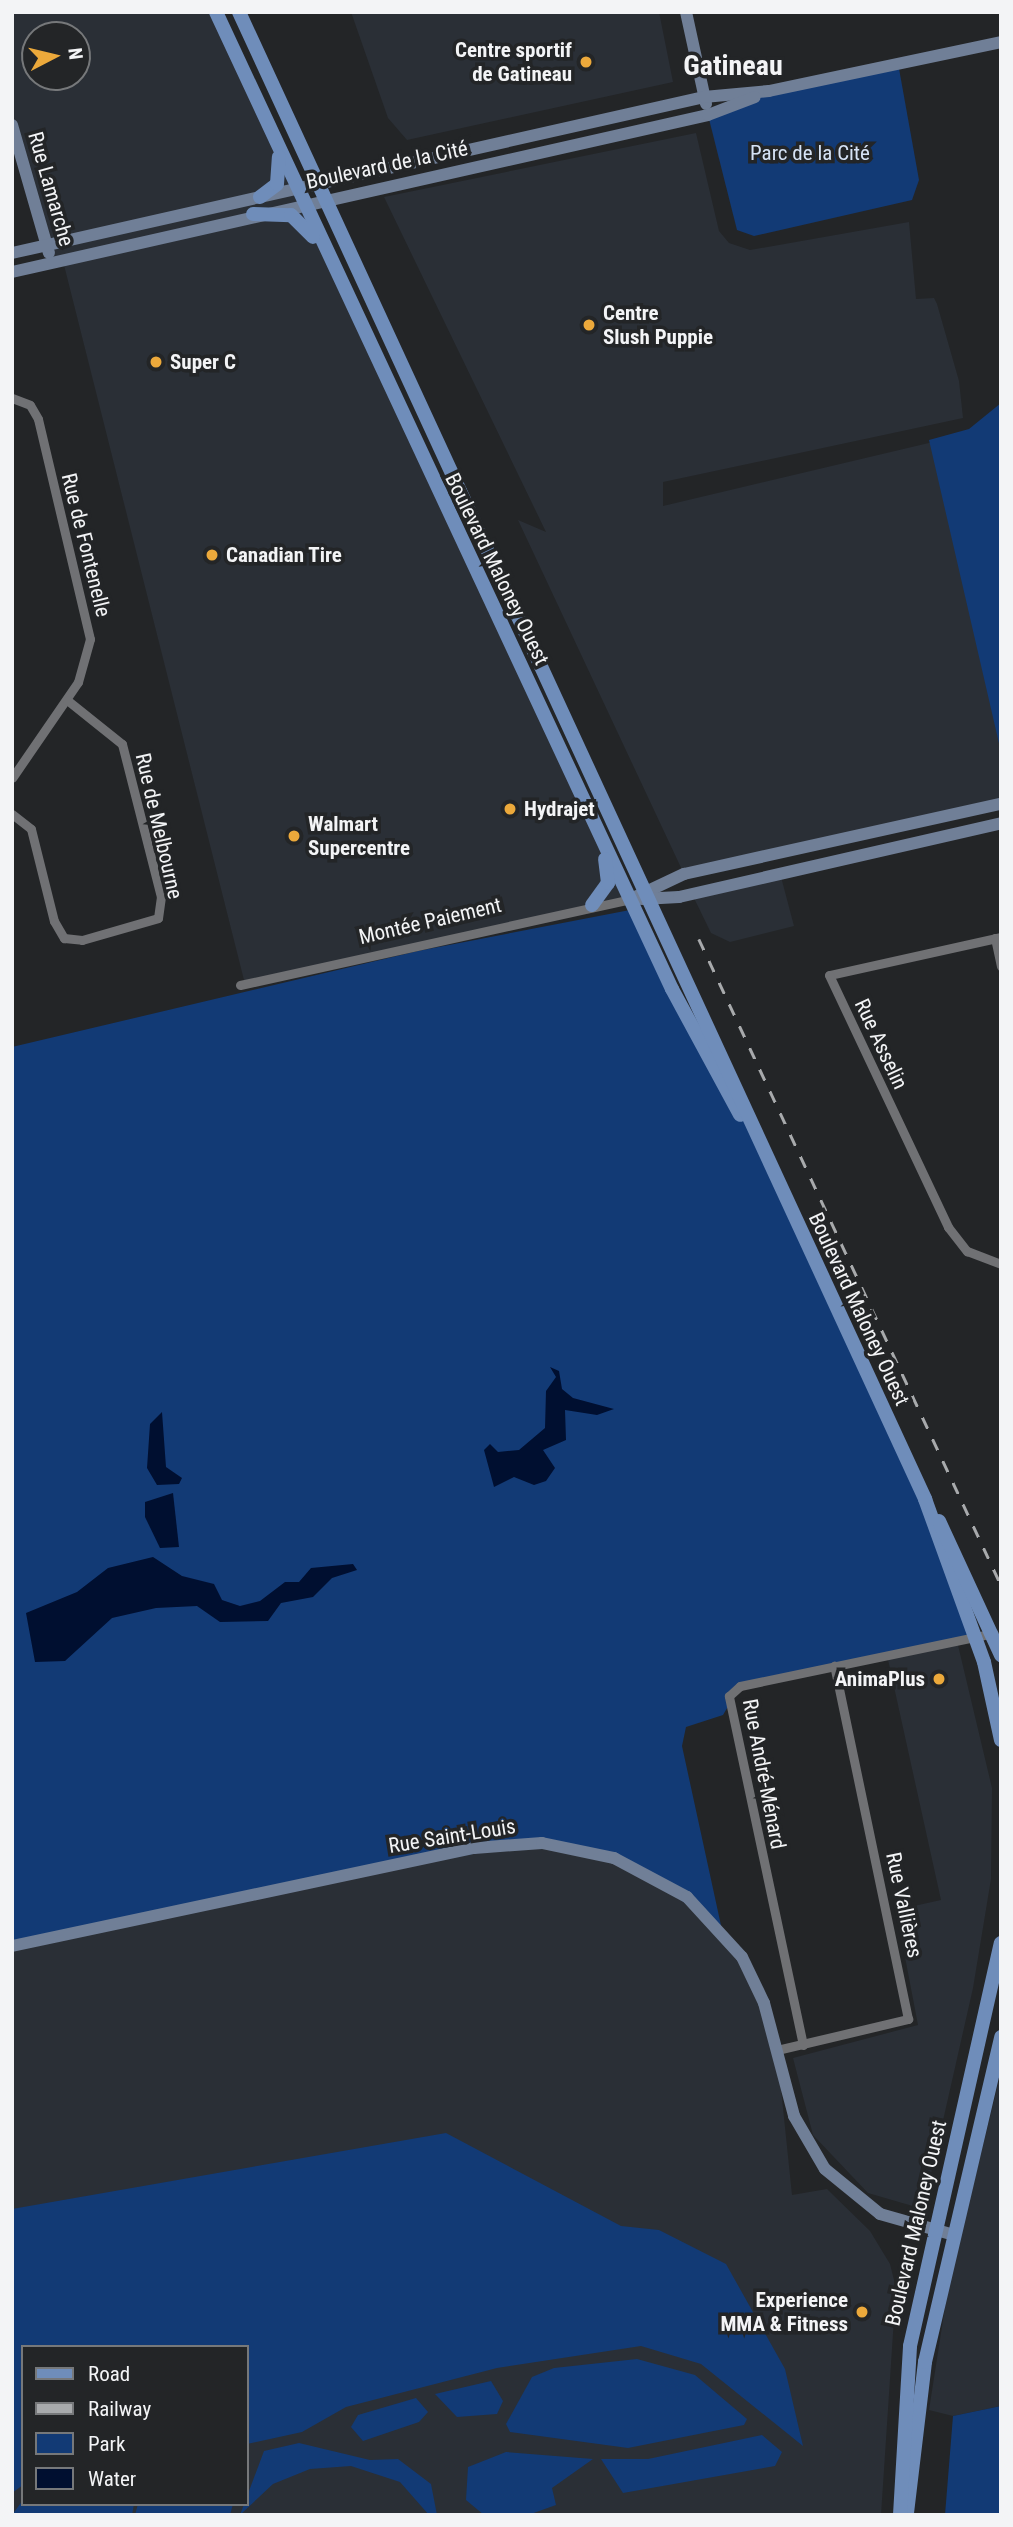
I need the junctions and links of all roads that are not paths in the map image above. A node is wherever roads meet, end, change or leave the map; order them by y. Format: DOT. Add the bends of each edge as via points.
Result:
graph roads {
  1 [pos="216,12"];
  2 [pos="239,12"];
  3 [pos="686,12"];
  4 [pos="1001,42"];
  5 [pos="769,91"];
  6 [pos="704,97"];
  7 [pos="708,115"];
  8 [pos="12,126"];
  9 [pos="531,135"];
  10 [pos="275,139"];
  11 [pos="536,154"];
  12 [pos="315,183"];
  13 [pos="298,188"];
  14 [pos="260,197"];
  15 [pos="322,199"];
  16 [pos="304,203"];
  17 [pos="253,214"];
  18 [pos="47,245"];
  19 [pos="12,253"];
  20 [pos="52,263"];
  21 [pos="12,272"];
  22 [pos="340,284"];
  23 [pos="12,398"];
  24 [pos="67,700"];
  25 [pos="12,778"];
  26 [pos="1001,804"];
  27 [pos="12,814"];
  28 [pos="594,821"];
  29 [pos="1001,823"];
  30 [pos="648,894"];
  31 [pos="631,899"];
  32 [pos="592,905"];
  33 [pos="998,937"];
  34 [pos="1001,966"];
  35 [pos="240,985"];
  36 [pos="755,1136"];
  37 [pos="1001,1264"];
  38 [pos="925,1499"];
  39 [pos="994,1633"];
  40 [pos="975,1636"];
  41 [pos="1001,1655"];
  42 [pos="834,1666"];
  43 [pos="1001,1741"];
  44 [pos="1001,1943"];
  45 [pos="12,1946"];
  46 [pos="1001,2037"];
  47 [pos="803,2045"];
  48 [pos="777,2050"];
  49 [pos="935,2231"];
  50 [pos="954,2235"];
  51 [pos="900,2515"];
  52 [pos="906,2515"];
  1 -- 10 [label="main road, Boulevard Maloney Ouest"];
  2 -- 12 [label="main road, Boulevard Maloney Ouest"];
  3 -- 6 [label="street"];
  4 -- 5 [label="street, Boulevard de la Cité"];
  5 -- 6 [label="street, Boulevard de la Cité"];
  5 -- 7 [label="street, Boulevard de la Cité"];
  6 -- 7 [label="street"];
  6 -- 9 [label="street, Boulevard de la Cité"];
  7 -- 11 [label="street, Boulevard de la Cité"];
  8 -- 18 [label="street, Rue Lamarche"];
  9 -- 11 [label="street"];
  9 -- 12 [label="street, Boulevard de la Cité"];
  10 -- 13 [label="main road, Boulevard Maloney Ouest"];
  10 -- 14 [label="main road" via="280,172"];
  11 -- 15 [label="street, Boulevard de la Cité"];
  12 -- 13 [label="street, Boulevard de la Cité"];
  12 -- 15 [label="main road, Boulevard Maloney Ouest"];
  13 -- 14 [label="street, Boulevard de la Cité"];
  13 -- 16 [label="main road, Boulevard Maloney Ouest"];
  14 -- 18 [label="street, Boulevard de la Cité"];
  15 -- 16 [label="street, Boulevard de la Cité"];
  15 -- 30 [label="main road, Boulevard Maloney Ouest"];
  16 -- 17 [label="street, Boulevard de la Cité"];
  16 -- 22 [label="main road, Boulevard Maloney Ouest"];
  17 -- 20 [label="street, Boulevard de la Cité"];
  17 -- 22 [label="main road" via="298,219"];
  18 -- 19 [label="street, Boulevard de la Cité"];
  18 -- 20 [label="street, Rue Lamarche"];
  20 -- 21 [label="street, Boulevard de la Cité"];
  22 -- 28 [label="main road, Boulevard Maloney Ouest"];
  23 -- 24 [label="street, Rue de Fontenelle" via="30,405 38,419 89,629 83,671"];
  24 -- 25 [label="street, Rue de Fontenelle"];
  24 -- 27 [label="street, Rue de Melbourne" via="122,744 161,897 158,918 92,938 64,938 54,921 31,830"];
  26 -- 30 [label="street, Montée Paiement"];
  28 -- 31 [label="main road, Boulevard Maloney Ouest"];
  28 -- 32 [label="main road" via="609,875"];
  29 -- 30 [label="street, Montée Paiement"];
  30 -- 31 [label="street, Montée Paiement"];
  30 -- 36 [label="main road, Boulevard Maloney Ouest"];
  31 -- 32 [label="street, Montée Paiement"];
  31 -- 36 [label="main road, Boulevard Maloney Ouest" via="692,1032"];
  32 -- 35 [label="street, Montée Paiement"];
  33 -- 34 [label="street"];
  33 -- 37 [label="street, Rue Asselin" via="829,975 948,1227 967,1251"];
  36 -- 38 [label="main road, Boulevard Maloney Ouest"];
  38 -- 39 [label="main road, Boulevard Maloney Ouest"];
  38 -- 40 [label="main road, Boulevard Maloney Ouest"];
  39 -- 40 [label="street, Rue André-Ménard"];
  39 -- 41 [label="main road, Boulevard Maloney Ouest"];
  40 -- 42 [label="street, Rue André-Ménard"];
  40 -- 43 [label="main road, Boulevard Maloney Ouest"];
  42 -- 47 [label="street, Rue André-Ménard" via="740,1686 727,1701"];
  42 -- 47 [label="street, Rue Vallières" via="909,2013 900,2026"];
  44 -- 49 [label="main road, Boulevard Maloney Ouest"];
  45 -- 48 [label="street, Rue Saint-Louis" via="474,1848 558,1845 636,1868 711,1918 750,1971"];
  46 -- 50 [label="main road, Boulevard Maloney Ouest"];
  47 -- 48 [label="street, Rue Vallières"];
  48 -- 49 [label="street, Rue Saint-Louis" via="799,2127 825,2169 880,2214"];
  49 -- 50 [label="street, Rue Saint-Louis"];
  49 -- 51 [label="main road, Boulevard Maloney Ouest" via="908,2359"];
  50 -- 52 [label="main road, Boulevard Maloney Ouest" via="919,2396"];
}
